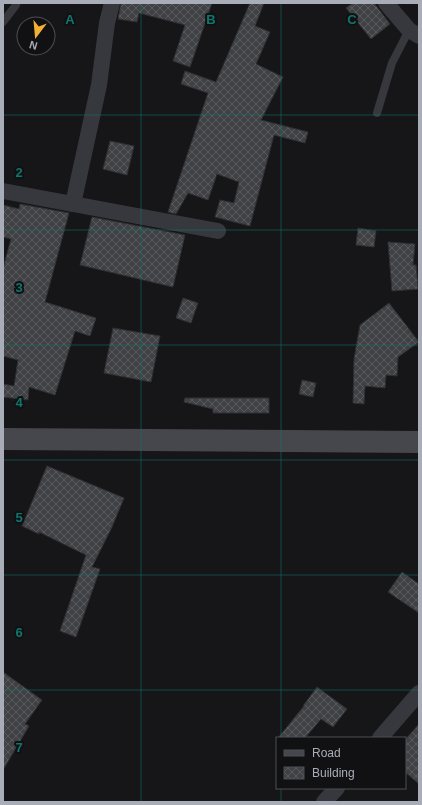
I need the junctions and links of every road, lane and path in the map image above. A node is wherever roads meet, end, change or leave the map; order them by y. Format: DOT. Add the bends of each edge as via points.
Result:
graph roads {
  1 [pos="112,3"];
  2 [pos="386,3"];
  3 [pos="16,5"];
  4 [pos="3,22"];
  5 [pos="414,33"];
  6 [pos="377,113"];
  7 [pos="3,190"];
  8 [pos="73,204"];
  9 [pos="218,231"];
  10 [pos="3,439"];
  11 [pos="419,442"];
  12 [pos="419,693"];
  13 [pos="381,737"];
  14 [pos="335,789"];
  15 [pos="324,802"];
  1 -- 8 [label="street" via="99,85"];
  2 -- 5 [label="street"];
  3 -- 4 [label="lane"];
  5 -- 6 [label="lane" via="392,63"];
  7 -- 8 [label="street"];
  8 -- 9 [label="street"];
  10 -- 11 [label="main road"];
  12 -- 13 [label="street"];
  14 -- 15 [label="street"];
}
